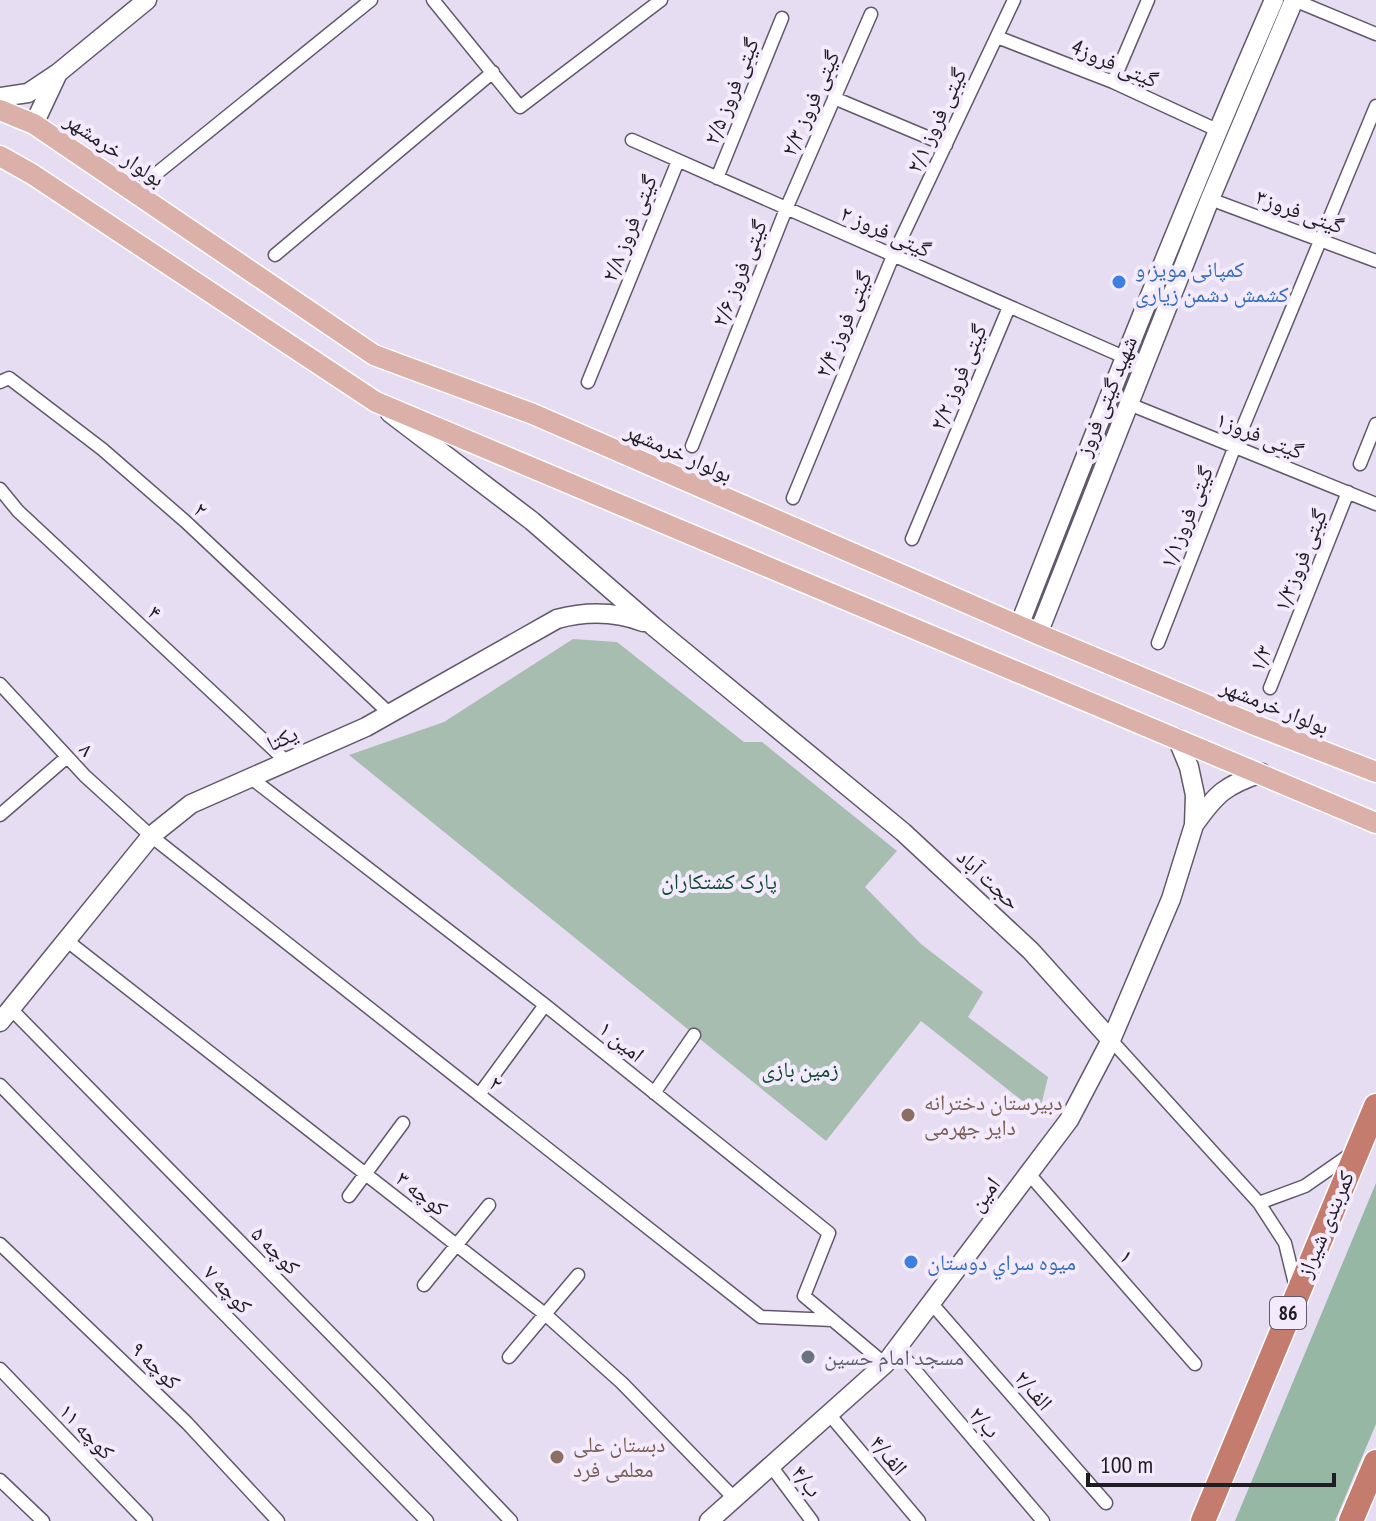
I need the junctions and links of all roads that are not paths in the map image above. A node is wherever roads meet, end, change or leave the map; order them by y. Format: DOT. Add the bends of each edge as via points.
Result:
graph roads {
  1 [pos="147,0"];
  2 [pos="371,0"];
  3 [pos="433,0"];
  4 [pos="661,0"];
  5 [pos="1014,0"];
  6 [pos="1148,0"];
  7 [pos="1286,2"];
  8 [pos="871,14"];
  9 [pos="782,18"];
  10 [pos="1376,34"];
  11 [pos="997,37"];
  12 [pos="493,72"];
  13 [pos="58,73"];
  14 [pos="1113,82"];
  15 [pos="0,97"];
  16 [pos="834,98"];
  17 [pos="1376,106"];
  18 [pos="0,110"];
  19 [pos="34,124"];
  20 [pos="1217,130"];
  21 [pos="632,140"];
  22 [pos="946,145"];
  23 [pos="0,156"];
  24 [pos="678,161"];
  25 [pos="717,178"];
  26 [pos="146,182"];
  27 [pos="1210,199"];
  28 [pos="786,209"];
  29 [pos="1320,240"];
  30 [pos="275,255"];
  31 [pos="893,256"];
  32 [pos="1376,261"];
  33 [pos="1009,307"];
  34 [pos="1124,357"];
  35 [pos="4,380"];
  36 [pos="588,382"];
  37 [pos="376,402"];
  38 [pos="1129,404"];
  39 [pos="1376,424"];
  40 [pos="692,446"];
  41 [pos="1235,446"];
  42 [pos="1360,464"];
  43 [pos="0,489"];
  44 [pos="1348,492"];
  45 [pos="793,498"];
  46 [pos="1376,504"];
  47 [pos="912,539"];
  48 [pos="653,626"];
  49 [pos="1019,626"];
  50 [pos="1038,634"];
  51 [pos="1158,643"];
  52 [pos="1288,643"];
  53 [pos="0,684"];
  54 [pos="1270,688"];
  55 [pos="390,714"];
  56 [pos="1177,738"];
  57 [pos="67,757"];
  58 [pos="287,762"];
  59 [pos="1376,772"];
  60 [pos="1262,773"];
  61 [pos="251,778"];
  62 [pos="0,815"];
  63 [pos="1376,823"];
  64 [pos="1194,825"];
  65 [pos="151,836"];
  66 [pos="66,940"];
  67 [pos="545,1005"];
  68 [pos="4,1013"];
  69 [pos="694,1035"];
  70 [pos="1111,1040"];
  71 [pos="0,1085"];
  72 [pos="654,1093"];
  73 [pos="479,1095"];
  74 [pos="1376,1106"];
  75 [pos="403,1123"];
  76 [pos="1357,1150"];
  77 [pos="366,1174"];
  78 [pos="1029,1174"];
  79 [pos="349,1196"];
  80 [pos="1259,1203"];
  81 [pos="489,1205"];
  82 [pos="0,1244"];
  83 [pos="456,1245"];
  84 [pos="578,1275"];
  85 [pos="424,1285"];
  86 [pos="1297,1292"];
  87 [pos="932,1304"];
  88 [pos="546,1315"];
  89 [pos="833,1320"];
  90 [pos="509,1357"];
  91 [pos="891,1357"];
  92 [pos="1195,1364"];
  93 [pos="0,1369"];
  94 [pos="829,1414"];
  95 [pos="1376,1462"];
  96 [pos="771,1466"];
  97 [pos="0,1480"];
  98 [pos="734,1498"];
  99 [pos="1106,1503"];
  100 [pos="43,1521"];
  101 [pos="146,1521"];
  102 [pos="278,1521"];
  103 [pos="427,1521"];
  104 [pos="511,1521"];
  105 [pos="709,1521"];
  106 [pos="812,1521"];
  107 [pos="919,1521"];
  108 [pos="1043,1521"];
  109 [pos="1203,1521"];
  110 [pos="1351,1521"];
  1 -- 13 [label="street"];
  2 -- 26 [label="street"];
  3 -- 12 [label="street"];
  4 -- 12 [label="street" via="520,107"];
  5 -- 11 [label="street, گیتی فروز ۲/۱"];
  6 -- 14 [label="street"];
  7 -- 10 [label="street"];
  7 -- 20 [label="street, شهید گیتی فروز"];
  7 -- 27 [label="street, شهید گیتی فروز"];
  8 -- 16 [label="street, گیتی فروز ۲/۳"];
  9 -- 25 [label="street, گیتی فروز ۲/۵"];
  11 -- 14 [label="street, گیتی فروز4"];
  11 -- 22 [label="street, گیتی فروز ۲/۱"];
  12 -- 30 [label="street"];
  13 -- 15 [label="street" via="28,93"];
  13 -- 19 [label="street"];
  14 -- 20 [label="street, گیتی فروز4"];
  16 -- 22 [label="street"];
  16 -- 28 [label="street, گیتی فروز ۲/۳"];
  17 -- 29 [label="street, ۱/۱گیتی فروز"];
  18 -- 19 [label="main road, بولوار خرمشهر"];
  19 -- 49 [label="main road, بولوار خرمشهر" via="374,355 533,414"];
  20 -- 34 [label="street, شهید گیتی فروز"];
  21 -- 24 [label="street, گیتی فروز ۲"];
  22 -- 31 [label="street, گیتی فروز ۲/۱"];
  23 -- 37 [label="main road"];
  24 -- 25 [label="street, گیتی فروز ۲"];
  24 -- 36 [label="street, گیتی فروز ۲/۸"];
  25 -- 28 [label="street, گیتی فروز ۲"];
  27 -- 29 [label="street, ۳گیتی فروز"];
  27 -- 38 [label="street, شهید گیتی فروز"];
  28 -- 31 [label="street, گیتی فروز ۲"];
  28 -- 40 [label="street, گیتی فروز ۲/۶"];
  29 -- 32 [label="street, ۳گیتی فروز"];
  29 -- 41 [label="street, ۱/۱گیتی فروز"];
  31 -- 33 [label="street, گیتی فروز ۲"];
  31 -- 45 [label="street, گیتی فروز ۲/۴"];
  33 -- 34 [label="street, گیتی فروز ۲"];
  33 -- 47 [label="street, گیتی فروز ۲/۲"];
  34 -- 49 [label="street, شهید گیتی فروز"];
  35 -- 55 [label="street, ۲" via="102,449"];
  37 -- 48 [label="street, حجت آباد" via="532,521"];
  37 -- 56 [label="main road"];
  38 -- 41 [label="street, ۱گیتی فروز"];
  38 -- 50 [label="street, شهید گیتی فروز"];
  39 -- 42 [label="street"];
  41 -- 44 [label="street, ۱گیتی فروز"];
  41 -- 51 [label="street, ۱/۱گیتی فروز"];
  43 -- 58 [label="street, ۴"];
  44 -- 46 [label="street, ۱گیتی فروز"];
  44 -- 52 [label="street, ۱/۳گیتی فروز"];
  48 -- 55 [label="street, یکتا" via="600,612 557,619"];
  48 -- 70 [label="street, حجت آباد" via="903,832 1031,951"];
  49 -- 50 [label="main road, بولوار خرمشهر"];
  50 -- 59 [label="main road, بولوار خرمشهر"];
  52 -- 54 [label="street, ۱/۳"];
  53 -- 57 [label="street, ۸"];
  55 -- 58 [label="street, یکتا"];
  56 -- 60 [label="main road"];
  56 -- 64 [label="street" via="1195,795"];
  57 -- 62 [label="street"];
  57 -- 65 [label="street, ۸"];
  58 -- 61 [label="street, یکتا"];
  60 -- 63 [label="main road"];
  60 -- 64 [label="street" via="1233,782"];
  61 -- 65 [label="street, یکتا" via="191,804"];
  61 -- 67 [label="street, امین ۱"];
  64 -- 70 [label="street, امین" via="1171,899"];
  65 -- 66 [label="street, یکتا"];
  65 -- 73 [label="street, ۲"];
  66 -- 68 [label="street, یکتا"];
  66 -- 77 [label="street, کوچه ۳"];
  67 -- 72 [label="street, امین ۱"];
  67 -- 73 [label="street"];
  68 -- 104 [label="street, کوچه ۵" via="383,1387"];
  69 -- 72 [label="street"];
  70 -- 78 [label="street, امین" via="1069,1120"];
  70 -- 80 [label="street, حجت آباد"];
  71 -- 103 [label="street, کوچه ۷"];
  72 -- 89 [label="street, امین ۱" via="829,1233 804,1296"];
  73 -- 89 [label="street, ۲" via="761,1317"];
  74 -- 76 [label="highway, کمربندی شیراز / 86"];
  75 -- 77 [label="street"];
  76 -- 80 [label="street" via="1305,1186"];
  76 -- 86 [label="highway, کمربندی شیراز / 86"];
  77 -- 79 [label="street"];
  77 -- 83 [label="street, کوچه ۳"];
  78 -- 87 [label="street, امین"];
  78 -- 92 [label="street, ۱"];
  80 -- 86 [label="street, حجت آباد" via="1285,1243"];
  81 -- 83 [label="street"];
  82 -- 102 [label="street, کوچه ۹" via="187,1423"];
  83 -- 85 [label="street"];
  83 -- 88 [label="street, کوچه ۳"];
  84 -- 88 [label="street"];
  86 -- 109 [label="highway, کمربندی شیراز / 86"];
  87 -- 91 [label="street, امین"];
  87 -- 99 [label="street, ۲/الف"];
  88 -- 90 [label="street"];
  88 -- 98 [label="street, کوچه ۳" via="622,1383"];
  89 -- 91 [label="street, امین ۱"];
  91 -- 94 [label="street, امین"];
  91 -- 108 [label="street, ۲/ب"];
  93 -- 101 [label="street, کوچه ۱۱"];
  94 -- 96 [label="street, امین"];
  94 -- 107 [label="street, ۴/الف"];
  95 -- 110 [label="highway"];
  96 -- 98 [label="street, امین"];
  96 -- 106 [label="street, ۴/ب"];
  97 -- 100 [label="street"];
  98 -- 105 [label="street, امین"];
}
